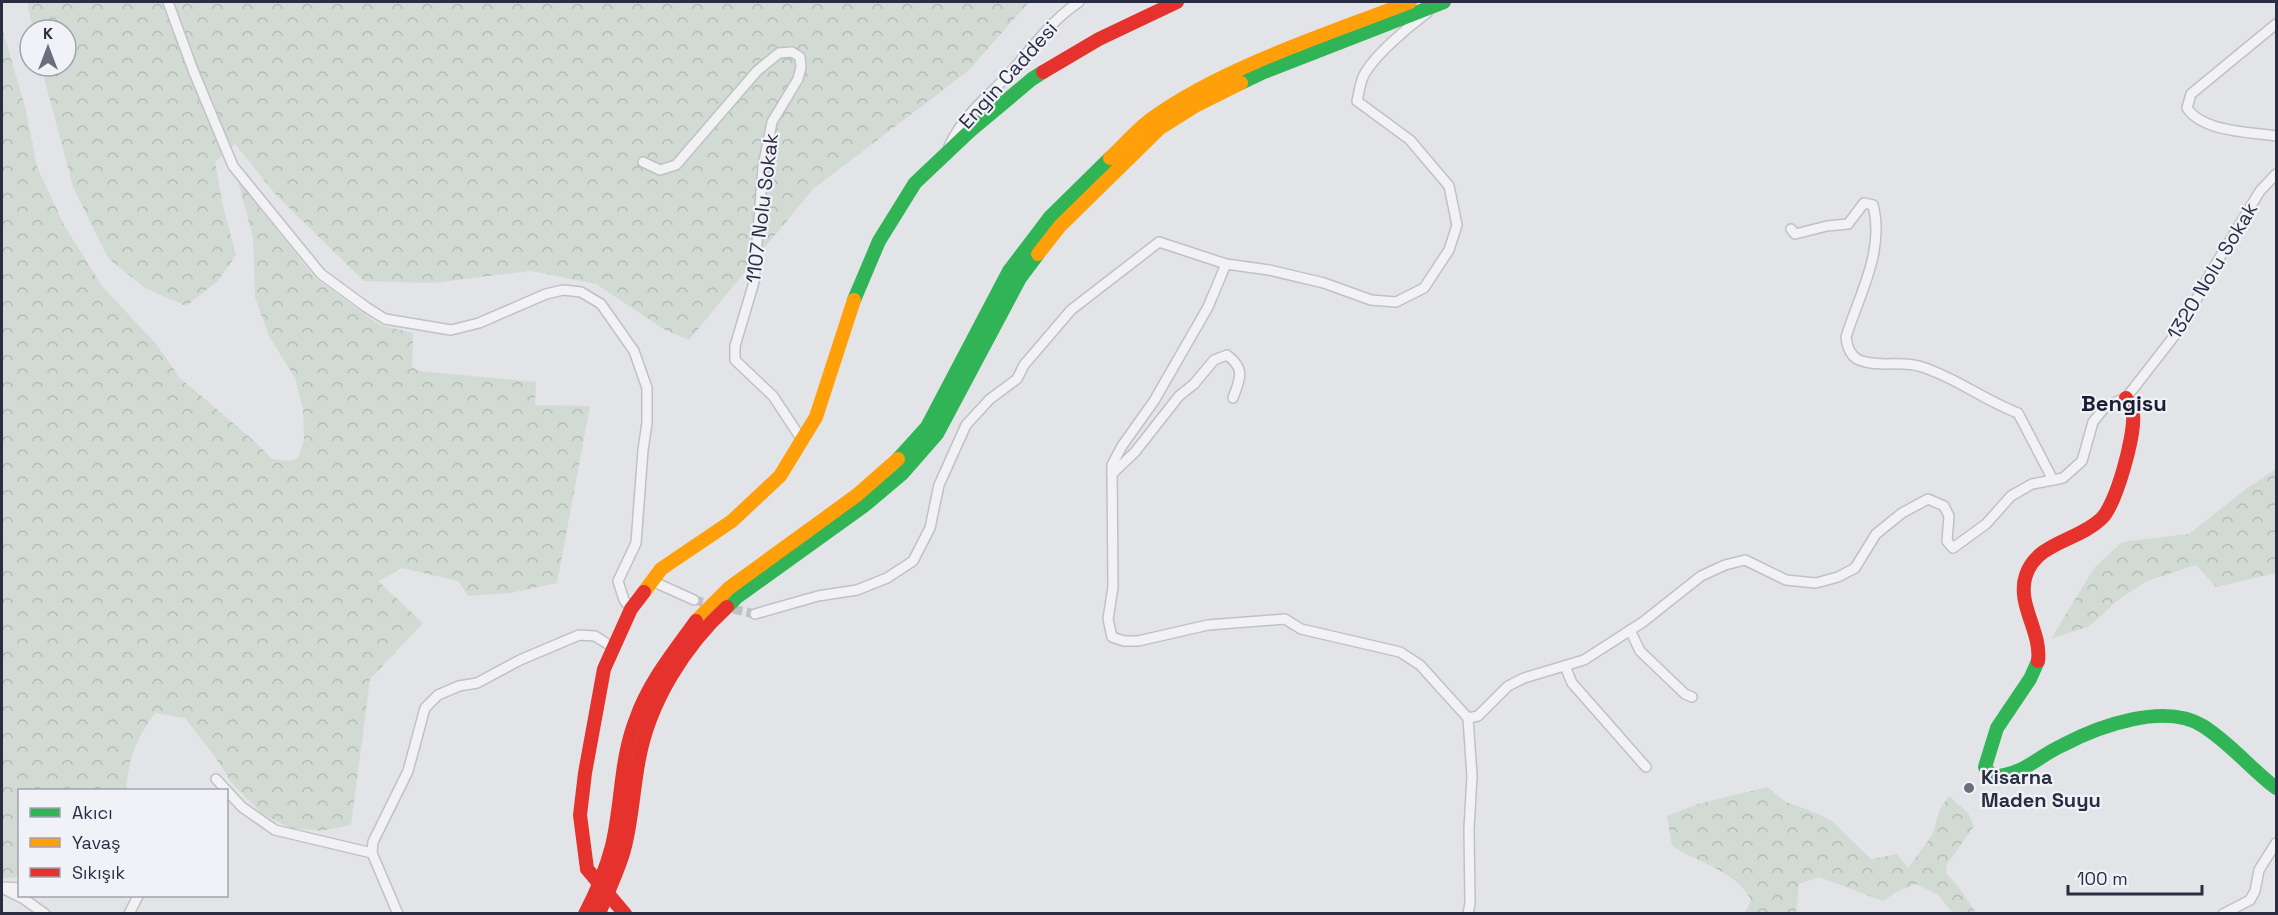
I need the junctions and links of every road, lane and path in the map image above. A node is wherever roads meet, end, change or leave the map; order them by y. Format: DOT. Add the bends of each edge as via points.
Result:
graph roads {
  1 [pos="168,2"];
  2 [pos="1079,2"];
  3 [pos="1177,2"];
  4 [pos="1410,2"];
  5 [pos="1442,2"];
  6 [pos="2277,24"];
  7 [pos="2277,136"];
  8 [pos="945,154"];
  9 [pos="643,162"];
  10 [pos="2277,174"];
  11 [pos="1791,229"];
  12 [pos="1226,264"];
  13 [pos="1233,398"];
  14 [pos="2126,398"];
  15 [pos="802,440"];
  16 [pos="1112,474"];
  17 [pos="2053,480"];
  18 [pos="652,581"];
  19 [pos="694,600"];
  20 [pos="631,609"];
  21 [pos="755,614"];
  22 [pos="1630,630"];
  23 [pos="614,648"];
  24 [pos="1565,666"];
  25 [pos="1692,697"];
  26 [pos="1468,718"];
  27 [pos="1646,767"];
  28 [pos="216,779"];
  29 [pos="2277,788"];
  30 [pos="225,789"];
  31 [pos="228,792"];
  32 [pos="2277,843"];
  33 [pos="372,853"];
  34 [pos="599,882"];
  35 [pos="2,888"];
  36 [pos="18,888"];
  37 [pos="608,893"];
  38 [pos="18,896"];
  39 [pos="20,897"];
  40 [pos="138,897"];
  41 [pos="45,914"];
  42 [pos="129,914"];
  43 [pos="398,914"];
  44 [pos="585,914"];
  45 [pos="599,914"];
  46 [pos="625,914"];
  47 [pos="1468,914"];
  48 [pos="2223,914"];
  1 -- 20 [label="street" via="233,166 321,274 366,308 385,319 451,330 563,290 581,292 601,304 634,351 647,388 636,543 618,581"];
  2 -- 8 [label="street, Engin Caddesi" via="1048,27 975,107"];
  3 -- 8 [label="main road" via="1099,39 1032,79"];
  4 -- 34 [label="main road" via="1258,61 1189,95 1152,118 1050,217 1009,271 927,427 893,465 857,495 729,588 701,614 651,682 626,754 612,846"];
  5 -- 12 [label="street" via="1384,50 1364,77 1358,101 1410,140 1449,186 1457,225 1449,250 1424,288 1396,302 1371,300 1324,283"];
  5 -- 37 [label="main road" via="1264,72 1195,106 1160,128 1060,226 1020,278 938,434 902,474 865,505 737,597 711,622 663,688 647,724 624,850"];
  6 -- 7 [label="street" via="2191,94 2187,108 2193,117 2208,125"];
  8 -- 15 [label="main road" via="915,183 879,241 855,297 816,417"];
  9 -- 15 [label="street, 1107 Nolu Sokak" via="660,170 675,165 757,71 779,53 792,52 800,57 798,79 772,122 763,167 754,282 735,346 735,360 773,396"];
  10 -- 14 [label="street, 1320 Nolu Sokak" via="2260,191 2182,326"];
  11 -- 17 [label="street" via="1801,234 1848,224 1864,203 1873,205 1873,261 1846,337 1847,348 1856,359 1871,363 1922,366 2018,413"];
  12 -- 16 [label="street" via="1208,307 1154,401 1122,446 1112,465"];
  12 -- 21 [label="street" via="1159,242 1141,255 1071,310 1024,365 1017,379 990,399 966,425 939,485 930,528 913,561 887,579 857,590 818,596"];
  13 -- 16 [label="street" via="1240,377 1236,362 1227,355 1214,360 1179,396 1135,452"];
  14 -- 17 [label="street" via="2106,406 2093,422 2082,460 2063,478"];
  14 -- 29 [label="main road" via="2131,404 2131,427 2121,473 2105,516 2093,527 2051,546 2025,578 2028,611 2039,645 2038,661 1996,730 1985,767 1993,777 2012,775 2056,747 2128,720 2172,716 2189,719 2222,740"];
  15 -- 18 [label="main road" via="780,476 732,521 661,569"];
  16 -- 26 [label="street" via="1113,587 1108,619 1112,637 1138,641 1208,625 1285,619 1301,628 1400,652 1420,665"];
  17 -- 22 [label="street" via="2032,484 2012,496 1986,524 1953,548 1947,541 1949,516 1944,506 1928,500 1902,513 1876,534 1856,568 1838,577 1816,583 1786,580 1745,560 1725,565 1701,576"];
  18 -- 19 [label="street"];
  18 -- 20 [label="main road"];
  20 -- 23 [label="main road"];
  22 -- 24 [label="street" via="1584,660"];
  22 -- 25 [label="street" via="1640,651"];
  23 -- 33 [label="street" via="595,636 579,635 477,683 438,695 425,708 408,771 378,830"];
  23 -- 34 [label="main road" via="604,669 580,815 587,869"];
  24 -- 26 [label="street" via="1508,686 1478,716"];
  24 -- 27 [label="street" via="1572,683"];
  26 -- 47 [label="street" via="1472,776"];
  28 -- 30 [label="street"];
  31 -- 33 [label="street" via="275,830"];
  32 -- 48 [label="street" via="2259,870 2250,900"];
  33 -- 43 [label="street"];
  34 -- 37 [label="main road"];
  34 -- 44 [label="main road"];
  35 -- 36 [label="street"];
  35 -- 38 [label="street"];
  37 -- 45 [label="main road"];
  37 -- 46 [label="main road"];
  39 -- 41 [label="street"];
  40 -- 42 [label="street"];
}
